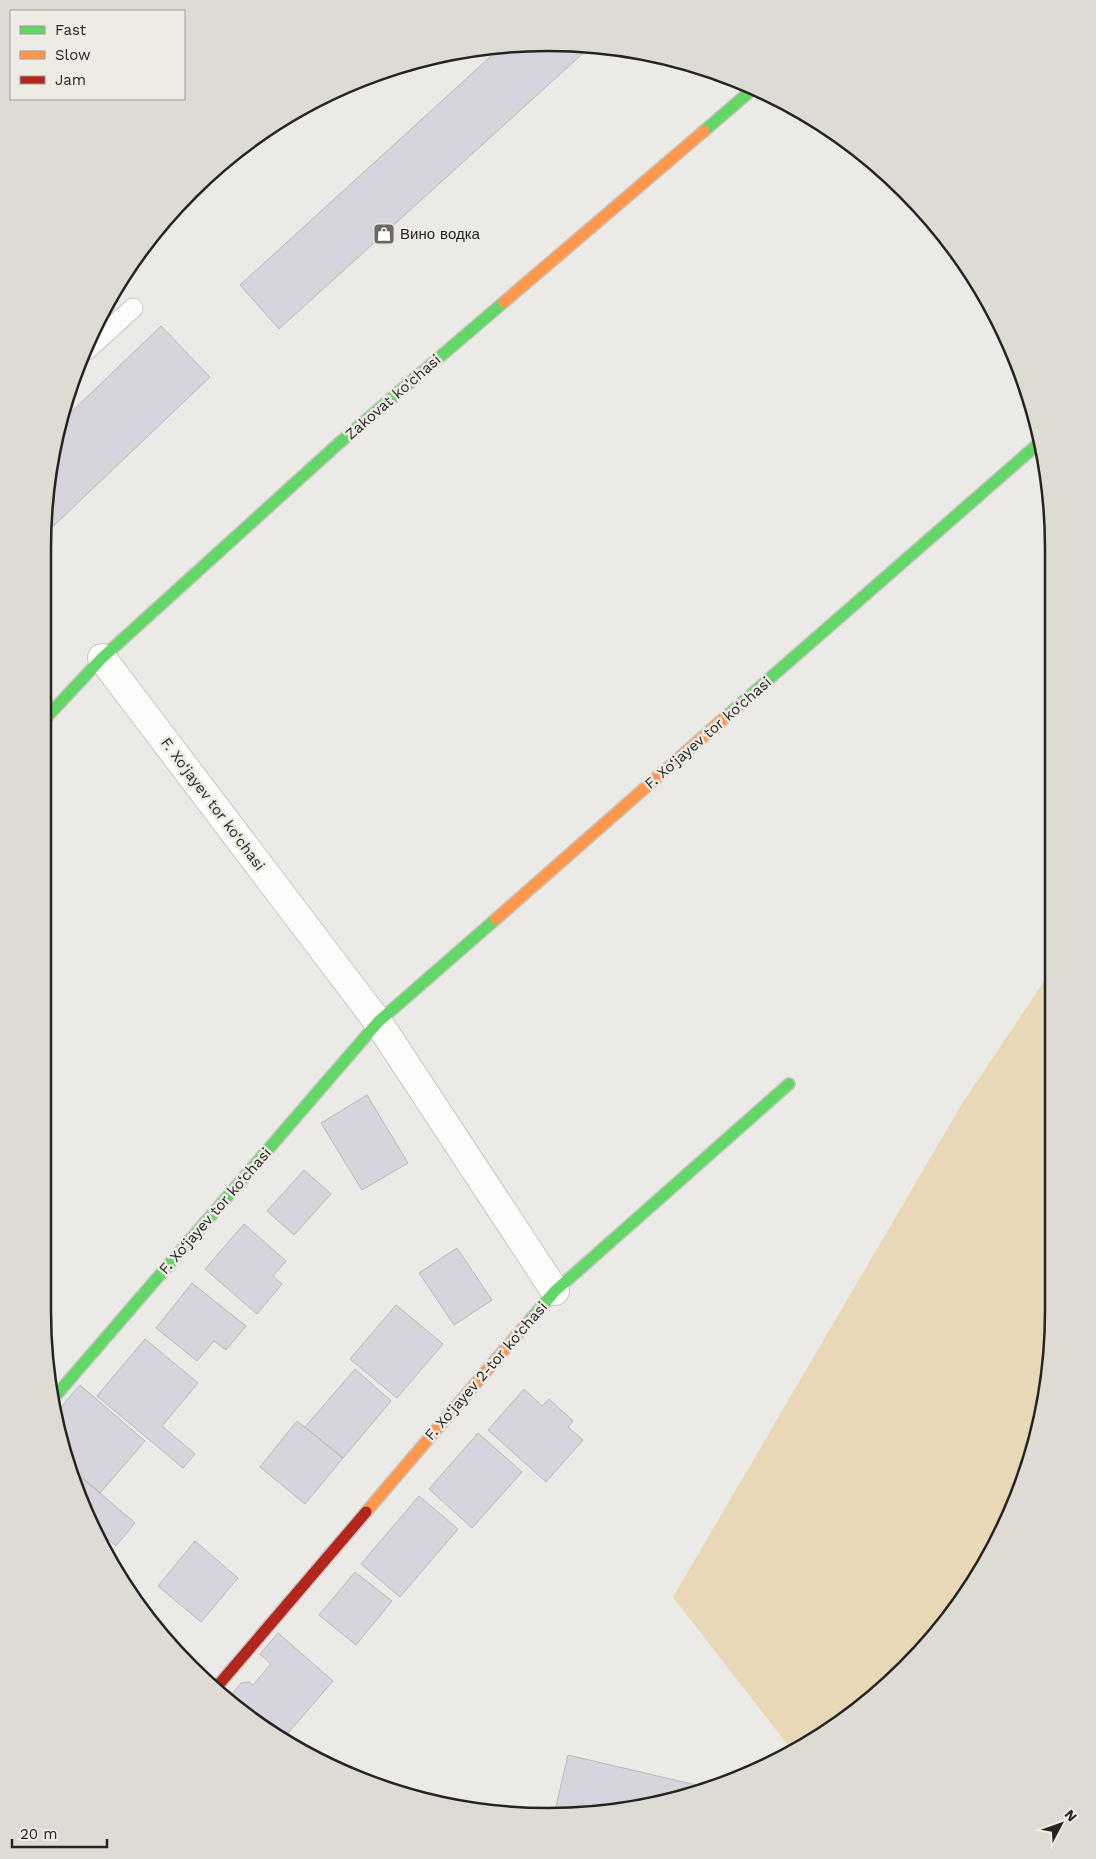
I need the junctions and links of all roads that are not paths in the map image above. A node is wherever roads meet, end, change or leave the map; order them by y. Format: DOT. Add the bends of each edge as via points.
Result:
graph roads {
  1 [pos="748,93"];
  2 [pos="134,308"];
  3 [pos="96,342"];
  4 [pos="1034,447"];
  5 [pos="102,658"];
  6 [pos="51,713"];
  7 [pos="378,1022"];
  8 [pos="789,1084"];
  9 [pos="555,1291"];
  10 [pos="58,1393"];
  11 [pos="220,1684"];
  1 -- 5 [label="street, Zakovat ko'chasi" via="338,444"];
  2 -- 3 [label="lane"];
  4 -- 7 [label="street, F. Xo‘jayev tor ko‘chasi"];
  5 -- 6 [label="street, Zakovat ko'chasi"];
  5 -- 7 [label="street, F. Xo‘jayev tor ko‘chasi"];
  7 -- 9 [label="street, F. Xo‘jayev tor ko‘chasi"];
  7 -- 10 [label="street, F. Xo‘jayev tor ko‘chasi"];
  8 -- 9 [label="street, F. Xo‘jayev 2-tor ko‘chasi"];
  9 -- 11 [label="street, F. Xo‘jayev 2-tor ko‘chasi"];
}
